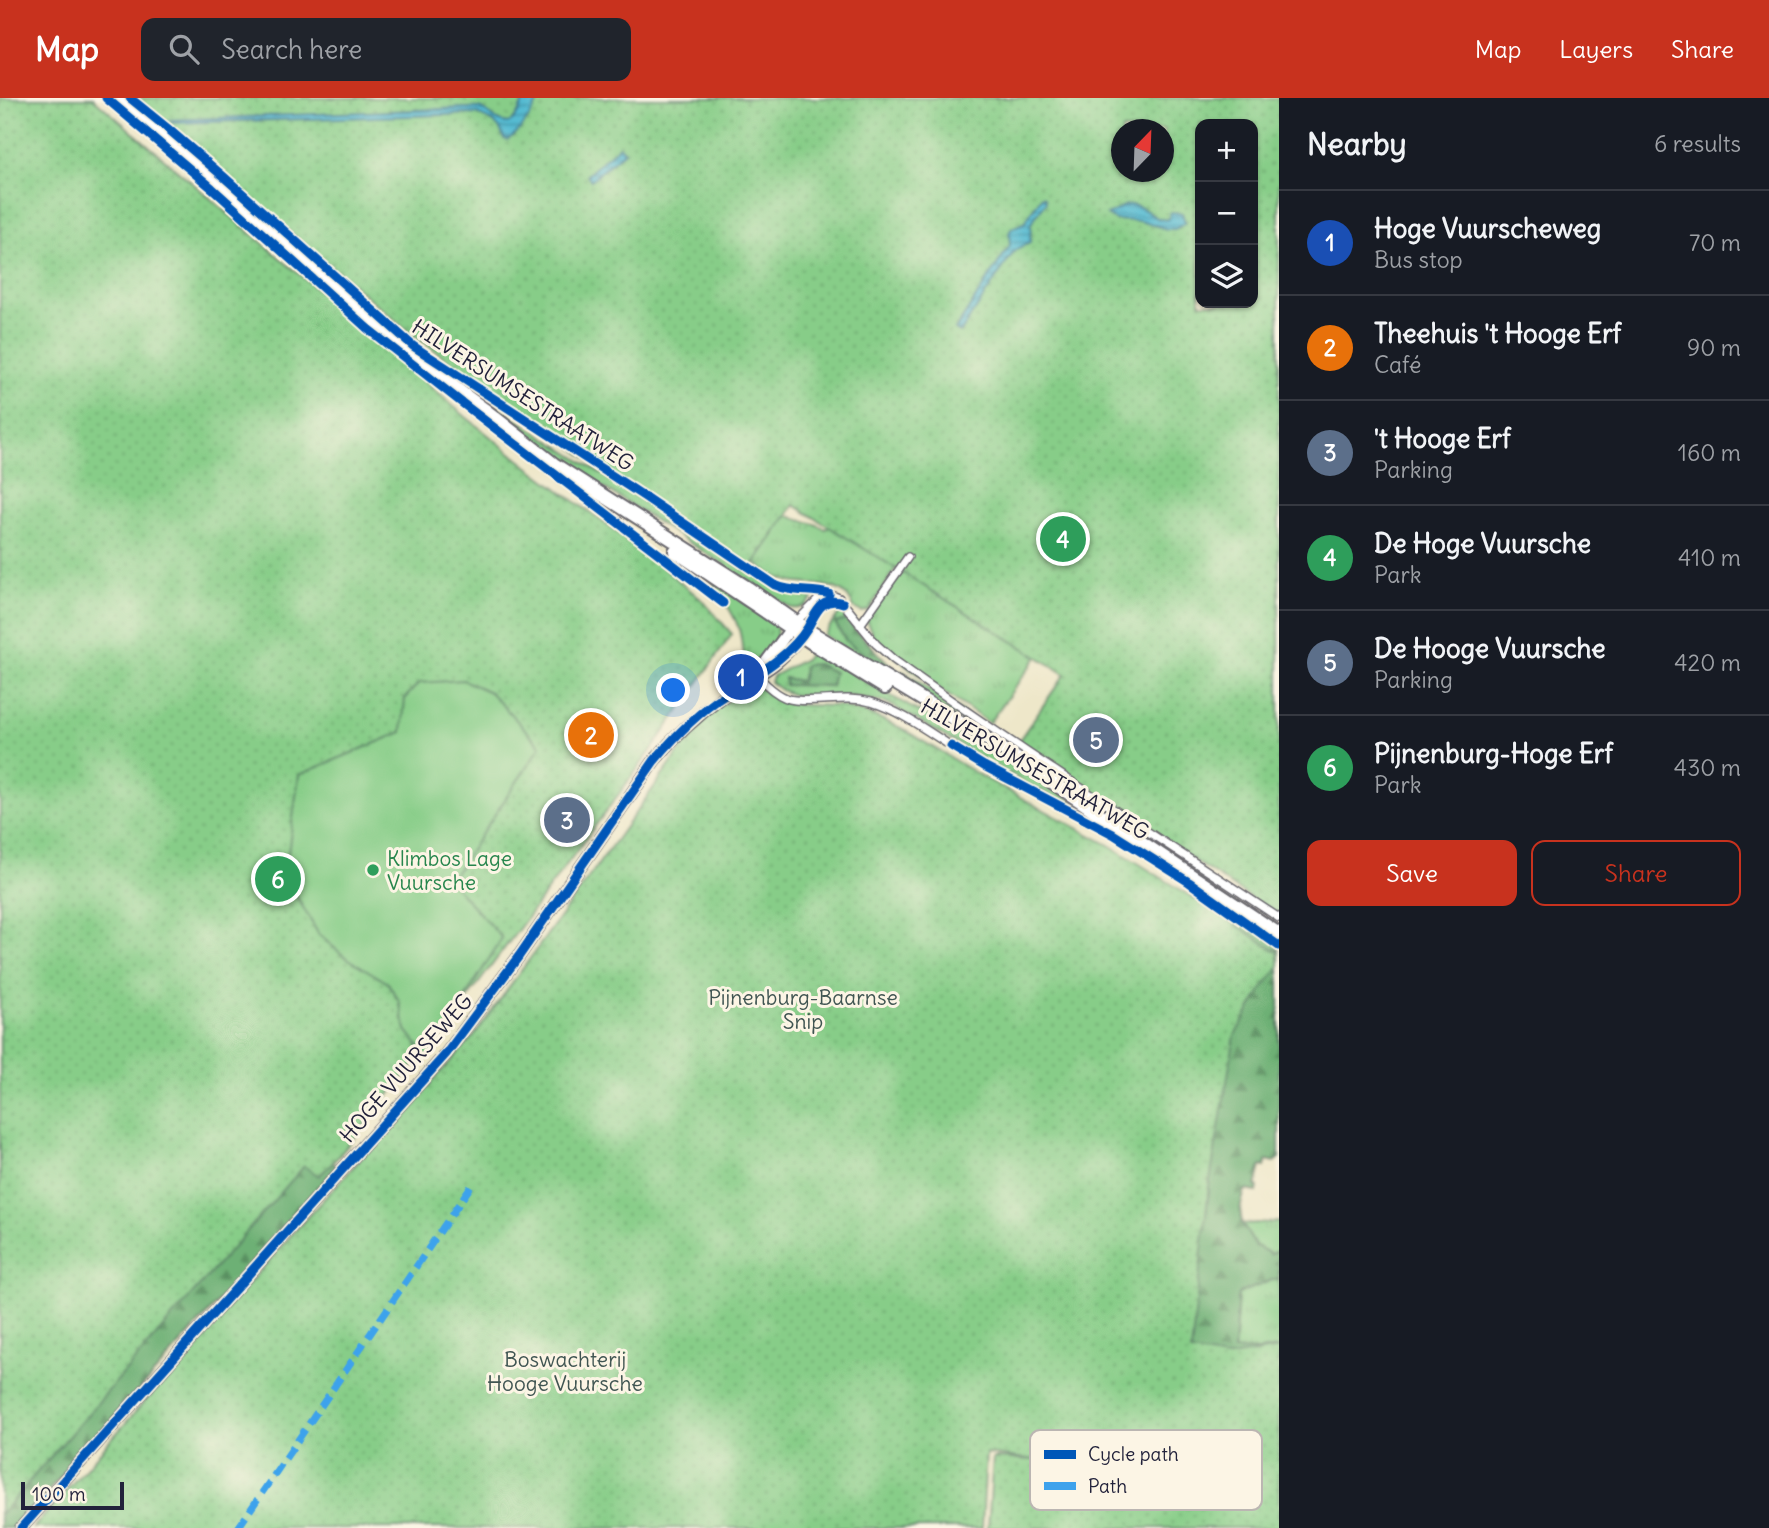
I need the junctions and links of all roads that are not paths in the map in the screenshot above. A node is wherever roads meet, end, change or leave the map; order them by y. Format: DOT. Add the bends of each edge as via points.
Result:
graph roads {
  1 [pos="117,98"];
  2 [pos="908,557"];
  3 [pos="843,603"];
  4 [pos="860,625"];
  5 [pos="799,629"];
  6 [pos="756,674"];
  7 [pos="951,746"];
  8 [pos="1279,918"];
  9 [pos="1279,934"];
  10 [pos="21,1528"];
  1 -- 5 [label="main road, HILVERSUMSESTRAATWEG" via="414,358 699,568"];
  2 -- 4 [label="street"];
  3 -- 4 [label="street, HILVERSUMSESTRAATWEG"];
  3 -- 5 [label="street" via="824,603"];
  3 -- 5 [label="street" via="835,595 825,595"];
  4 -- 8 [label="street, HILVERSUMSESTRAATWEG" via="894,660 943,695"];
  5 -- 6 [label="street, HOGE VUURSEWEG"];
  5 -- 9 [label="main road, HILVERSUMSESTRAATWEG" via="855,670 1047,780"];
  6 -- 7 [label="street, HILVERSUMSESTRAATWEG" via="793,701 848,698 871,702 899,713"];
  6 -- 10 [label="street, HOGE VUURSEWEG" via="692,720 654,761 446,1054"];
}
